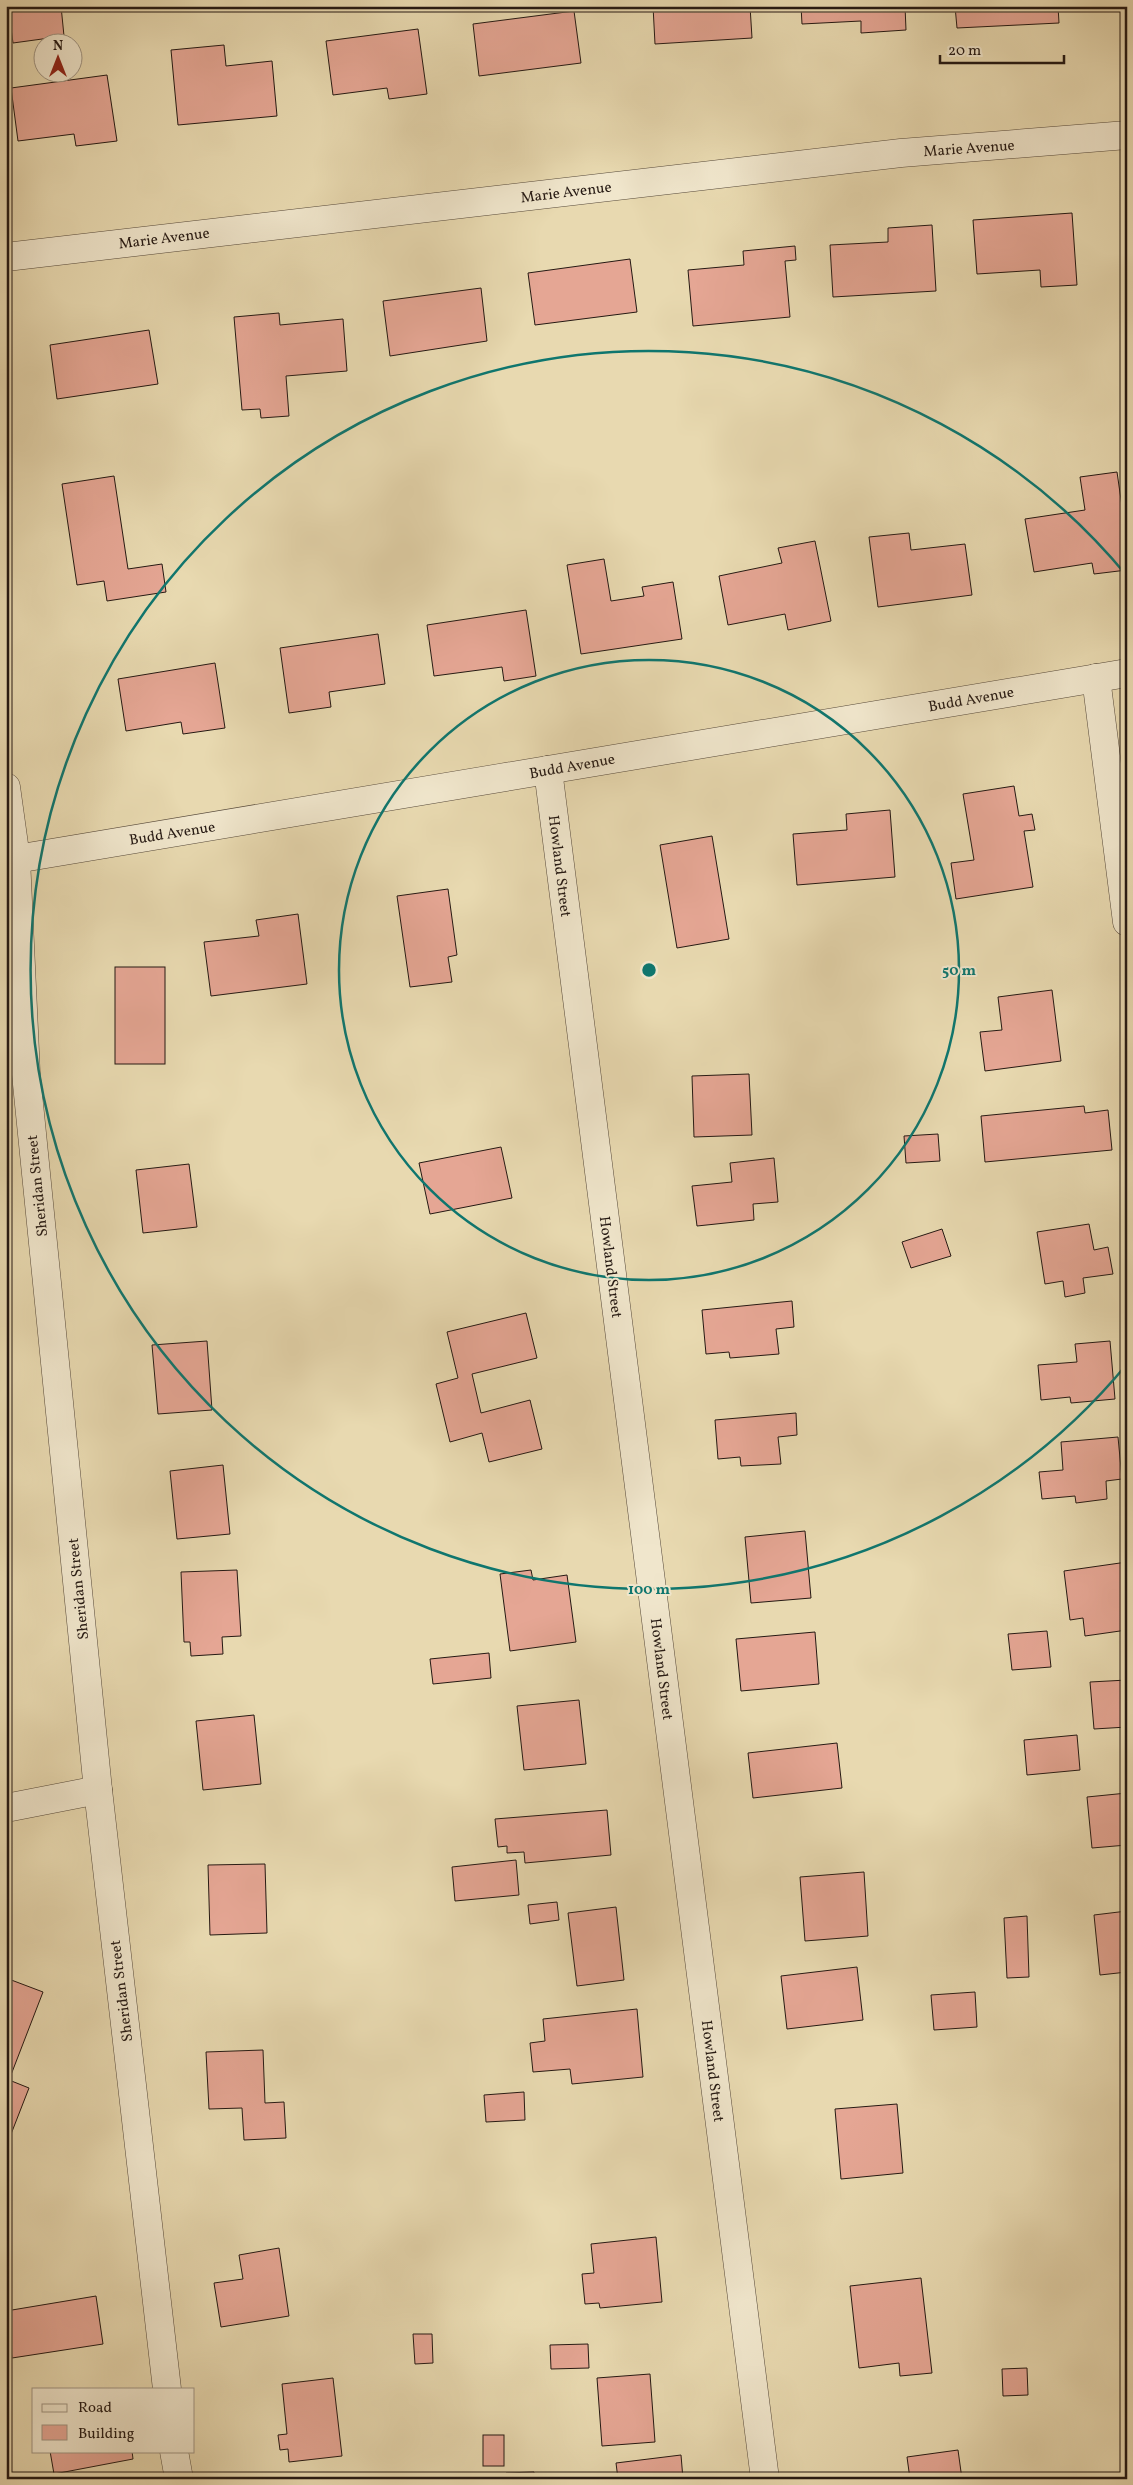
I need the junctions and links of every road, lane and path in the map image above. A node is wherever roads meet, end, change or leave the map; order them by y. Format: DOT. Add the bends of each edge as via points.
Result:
graph roads {
  1 [pos="1127,135"];
  2 [pos="6,257"];
  3 [pos="1127,673"];
  4 [pos="1096,678"];
  5 [pos="548,770"];
  6 [pos="6,787"];
  7 [pos="16,859"];
  8 [pos="1127,922"];
  9 [pos="98,1790"];
  10 [pos="6,1808"];
  11 [pos="167,2388"];
  12 [pos="174,2452"];
  13 [pos="179,2479"];
  14 [pos="765,2479"];
  1 -- 2 [label="street, Marie Avenue" via="901,153"];
  3 -- 4 [label="street, Budd Avenue"];
  4 -- 5 [label="street, Budd Avenue"];
  4 -- 8 [label="street"];
  5 -- 7 [label="street, Budd Avenue"];
  5 -- 14 [label="street, Howland Street"];
  6 -- 7 [label="street, Sheridan Street"];
  7 -- 9 [label="street, Sheridan Street" via="26,1074"];
  9 -- 10 [label="street"];
  9 -- 11 [label="street, Sheridan Street"];
  12 -- 13 [label="street"];
}
